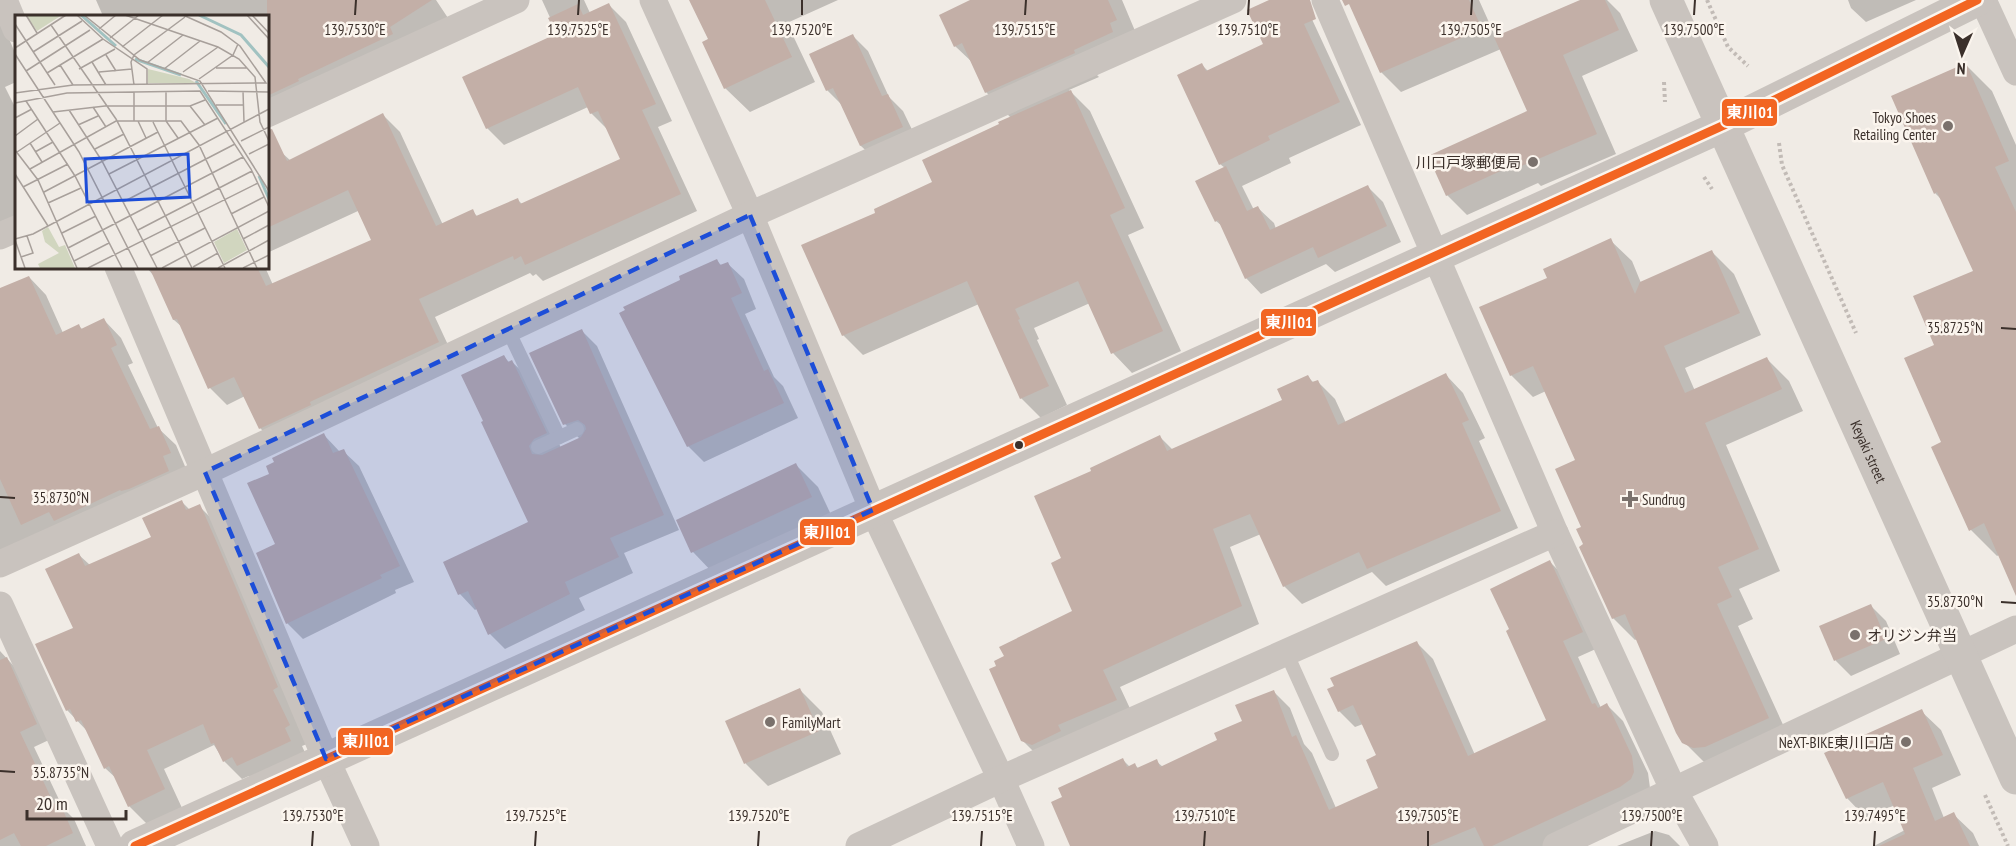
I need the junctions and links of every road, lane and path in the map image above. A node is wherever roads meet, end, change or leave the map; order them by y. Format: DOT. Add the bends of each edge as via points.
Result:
graph roads {
  1 [pos="4,0"];
  2 [pos="516,0"];
  3 [pos="653,0"];
  4 [pos="1233,0"];
  5 [pos="1325,0"];
  6 [pos="1666,0"];
  7 [pos="1707,0"];
  8 [pos="1977,0"];
  9 [pos="1983,0"];
  10 [pos="15,27"];
  11 [pos="1748,66"];
  12 [pos="2016,72"];
  13 [pos="268,114"];
  14 [pos="1722,126"];
  15 [pos="750,215"];
  16 [pos="15,229"];
  17 [pos="0,236"];
  18 [pos="1435,254"];
  19 [pos="118,268"];
  20 [pos="507,330"];
  21 [pos="577,429"];
  22 [pos="559,437"];
  23 [pos="538,447"];
  24 [pos="205,472"];
  25 [pos="873,510"];
  26 [pos="1555,533"];
  27 [pos="0,564"];
  28 [pos="0,605"];
  29 [pos="2016,628"];
  30 [pos="1286,652"];
  31 [pos="1961,655"];
  32 [pos="1332,754"];
  33 [pos="326,759"];
  34 [pos="2016,778"];
  35 [pos="1001,779"];
  36 [pos="1674,791"];
  37 [pos="110,846"];
  38 [pos="135,846"];
  39 [pos="366,846"];
  40 [pos="859,846"];
  41 [pos="1031,846"];
  42 [pos="1556,846"];
  43 [pos="1705,846"];
  1 -- 10 [label="street"];
  2 -- 13 [label="street"];
  3 -- 15 [label="street"];
  4 -- 15 [label="street"];
  5 -- 18 [label="street"];
  6 -- 14 [label="street, Keyaki street"];
  7 -- 11 [label="path" via="1728,47"];
  8 -- 14 [label="street"];
  9 -- 12 [label="street"];
  14 -- 18 [label="street"];
  14 -- 31 [label="street, Keyaki street"];
  15 -- 20 [label="street"];
  15 -- 25 [label="street"];
  16 -- 17 [label="street"];
  18 -- 25 [label="street"];
  18 -- 26 [label="street"];
  19 -- 24 [label="street"];
  20 -- 22 [label="lane"];
  20 -- 24 [label="street"];
  21 -- 22 [label="lane"];
  22 -- 23 [label="lane"];
  24 -- 27 [label="street"];
  24 -- 33 [label="street"];
  25 -- 33 [label="street"];
  25 -- 35 [label="street"];
  26 -- 30 [label="street"];
  26 -- 36 [label="street"];
  28 -- 37 [label="street"];
  29 -- 31 [label="street"];
  30 -- 32 [label="lane"];
  30 -- 35 [label="street"];
  31 -- 34 [label="street, Keyaki street"];
  31 -- 36 [label="street"];
  33 -- 38 [label="street"];
  33 -- 39 [label="street"];
  35 -- 40 [label="street"];
  35 -- 41 [label="street"];
  36 -- 42 [label="street"];
  36 -- 43 [label="street"];
}
